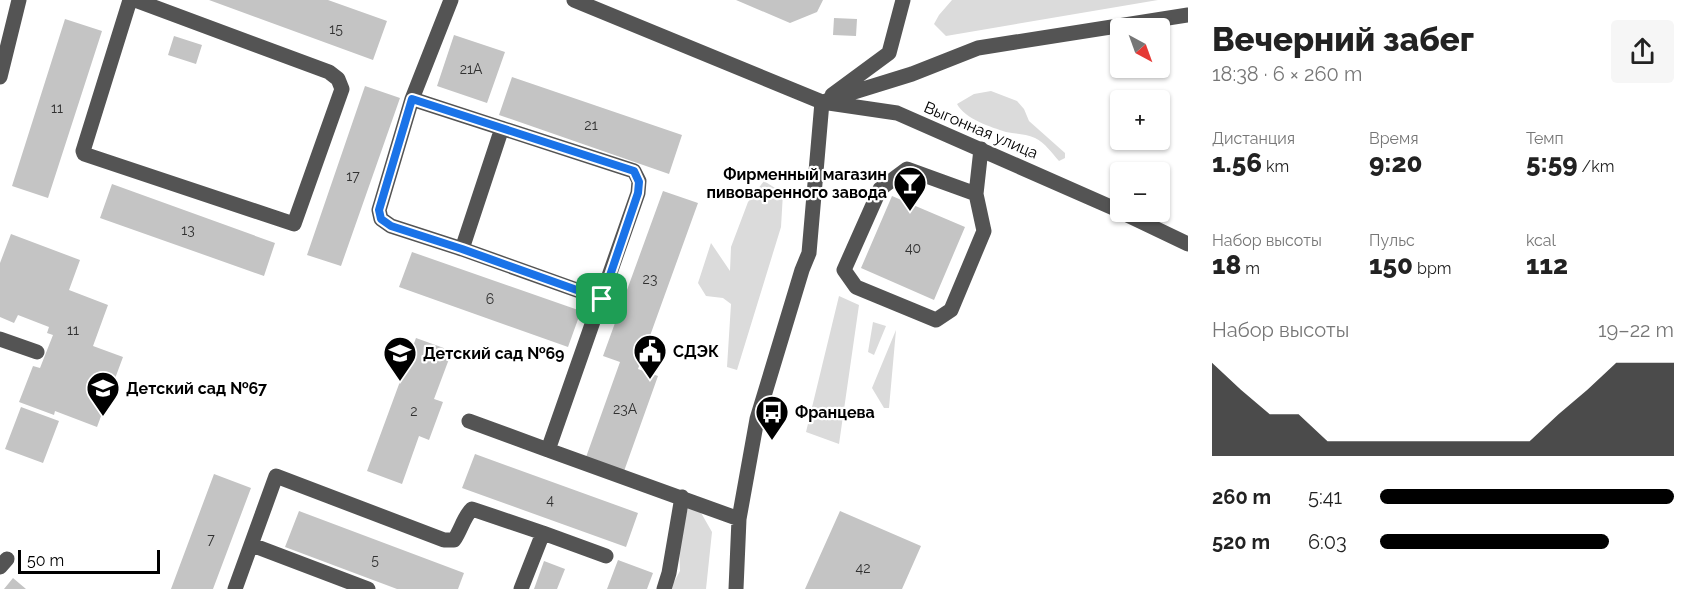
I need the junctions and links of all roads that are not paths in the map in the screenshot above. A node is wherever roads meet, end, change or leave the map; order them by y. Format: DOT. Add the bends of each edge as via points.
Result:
graph roads {
  1 [pos="19,0"];
  2 [pos="130,0"];
  3 [pos="135,0"];
  4 [pos="451,0"];
  5 [pos="574,0"];
  6 [pos="903,0"];
  7 [pos="1188,15"];
  8 [pos="0,77"];
  9 [pos="412,99"];
  10 [pos="822,102"];
  11 [pos="502,128"];
  12 [pos="981,149"];
  13 [pos="975,194"];
  14 [pos="1110,206"];
  15 [pos="1143,222"];
  16 [pos="1188,244"];
  17 [pos="462,249"];
  18 [pos="602,299"];
  19 [pos="0,339"];
  20 [pos="37,352"];
  21 [pos="469,421"];
  22 [pos="548,450"];
  23 [pos="682,497"];
  24 [pos="740,519"];
  25 [pos="543,533"];
  26 [pos="252,545"];
  27 [pos="606,556"];
  28 [pos="236,589"];
  29 [pos="368,589"];
  30 [pos="521,589"];
  31 [pos="664,589"];
  32 [pos="736,589"];
  1 -- 8 [label="street"];
  2 -- 3 [label="street" via="84,154 294,224 342,89 338,79 329,72"];
  4 -- 9 [label="street"];
  5 -- 10 [label="street, Выгонная улица"];
  6 -- 10 [label="street" via="889,53"];
  7 -- 10 [label="street" via="978,48"];
  9 -- 11 [label="street"];
  9 -- 17 [label="street" via="379,210 381,219 391,226"];
  10 -- 12 [label="street, Выгонная улица" via="897,113"];
  10 -- 24 [label="street" via="809,253 757,419"];
  11 -- 17 [label="street"];
  11 -- 18 [label="street" via="634,171 638,193"];
  12 -- 13 [label="street"];
  12 -- 14 [label="street, Выгонная улица"];
  13 -- 13 [label="street" via="984,231 951,310 936,320 856,287 844,270 880,189 907,169"];
  15 -- 16 [label="street, Выгонная улица"];
  17 -- 18 [label="street"];
  18 -- 22 [label="street"];
  19 -- 20 [label="street"];
  21 -- 22 [label="street"];
  22 -- 23 [label="street"];
  23 -- 24 [label="street"];
  23 -- 31 [label="street"];
  24 -- 32 [label="street"];
  25 -- 26 [label="street" via="472,509 454,540 444,540 276,476"];
  25 -- 27 [label="street"];
  25 -- 30 [label="street"];
  26 -- 28 [label="street"];
  26 -- 29 [label="street"];
}
